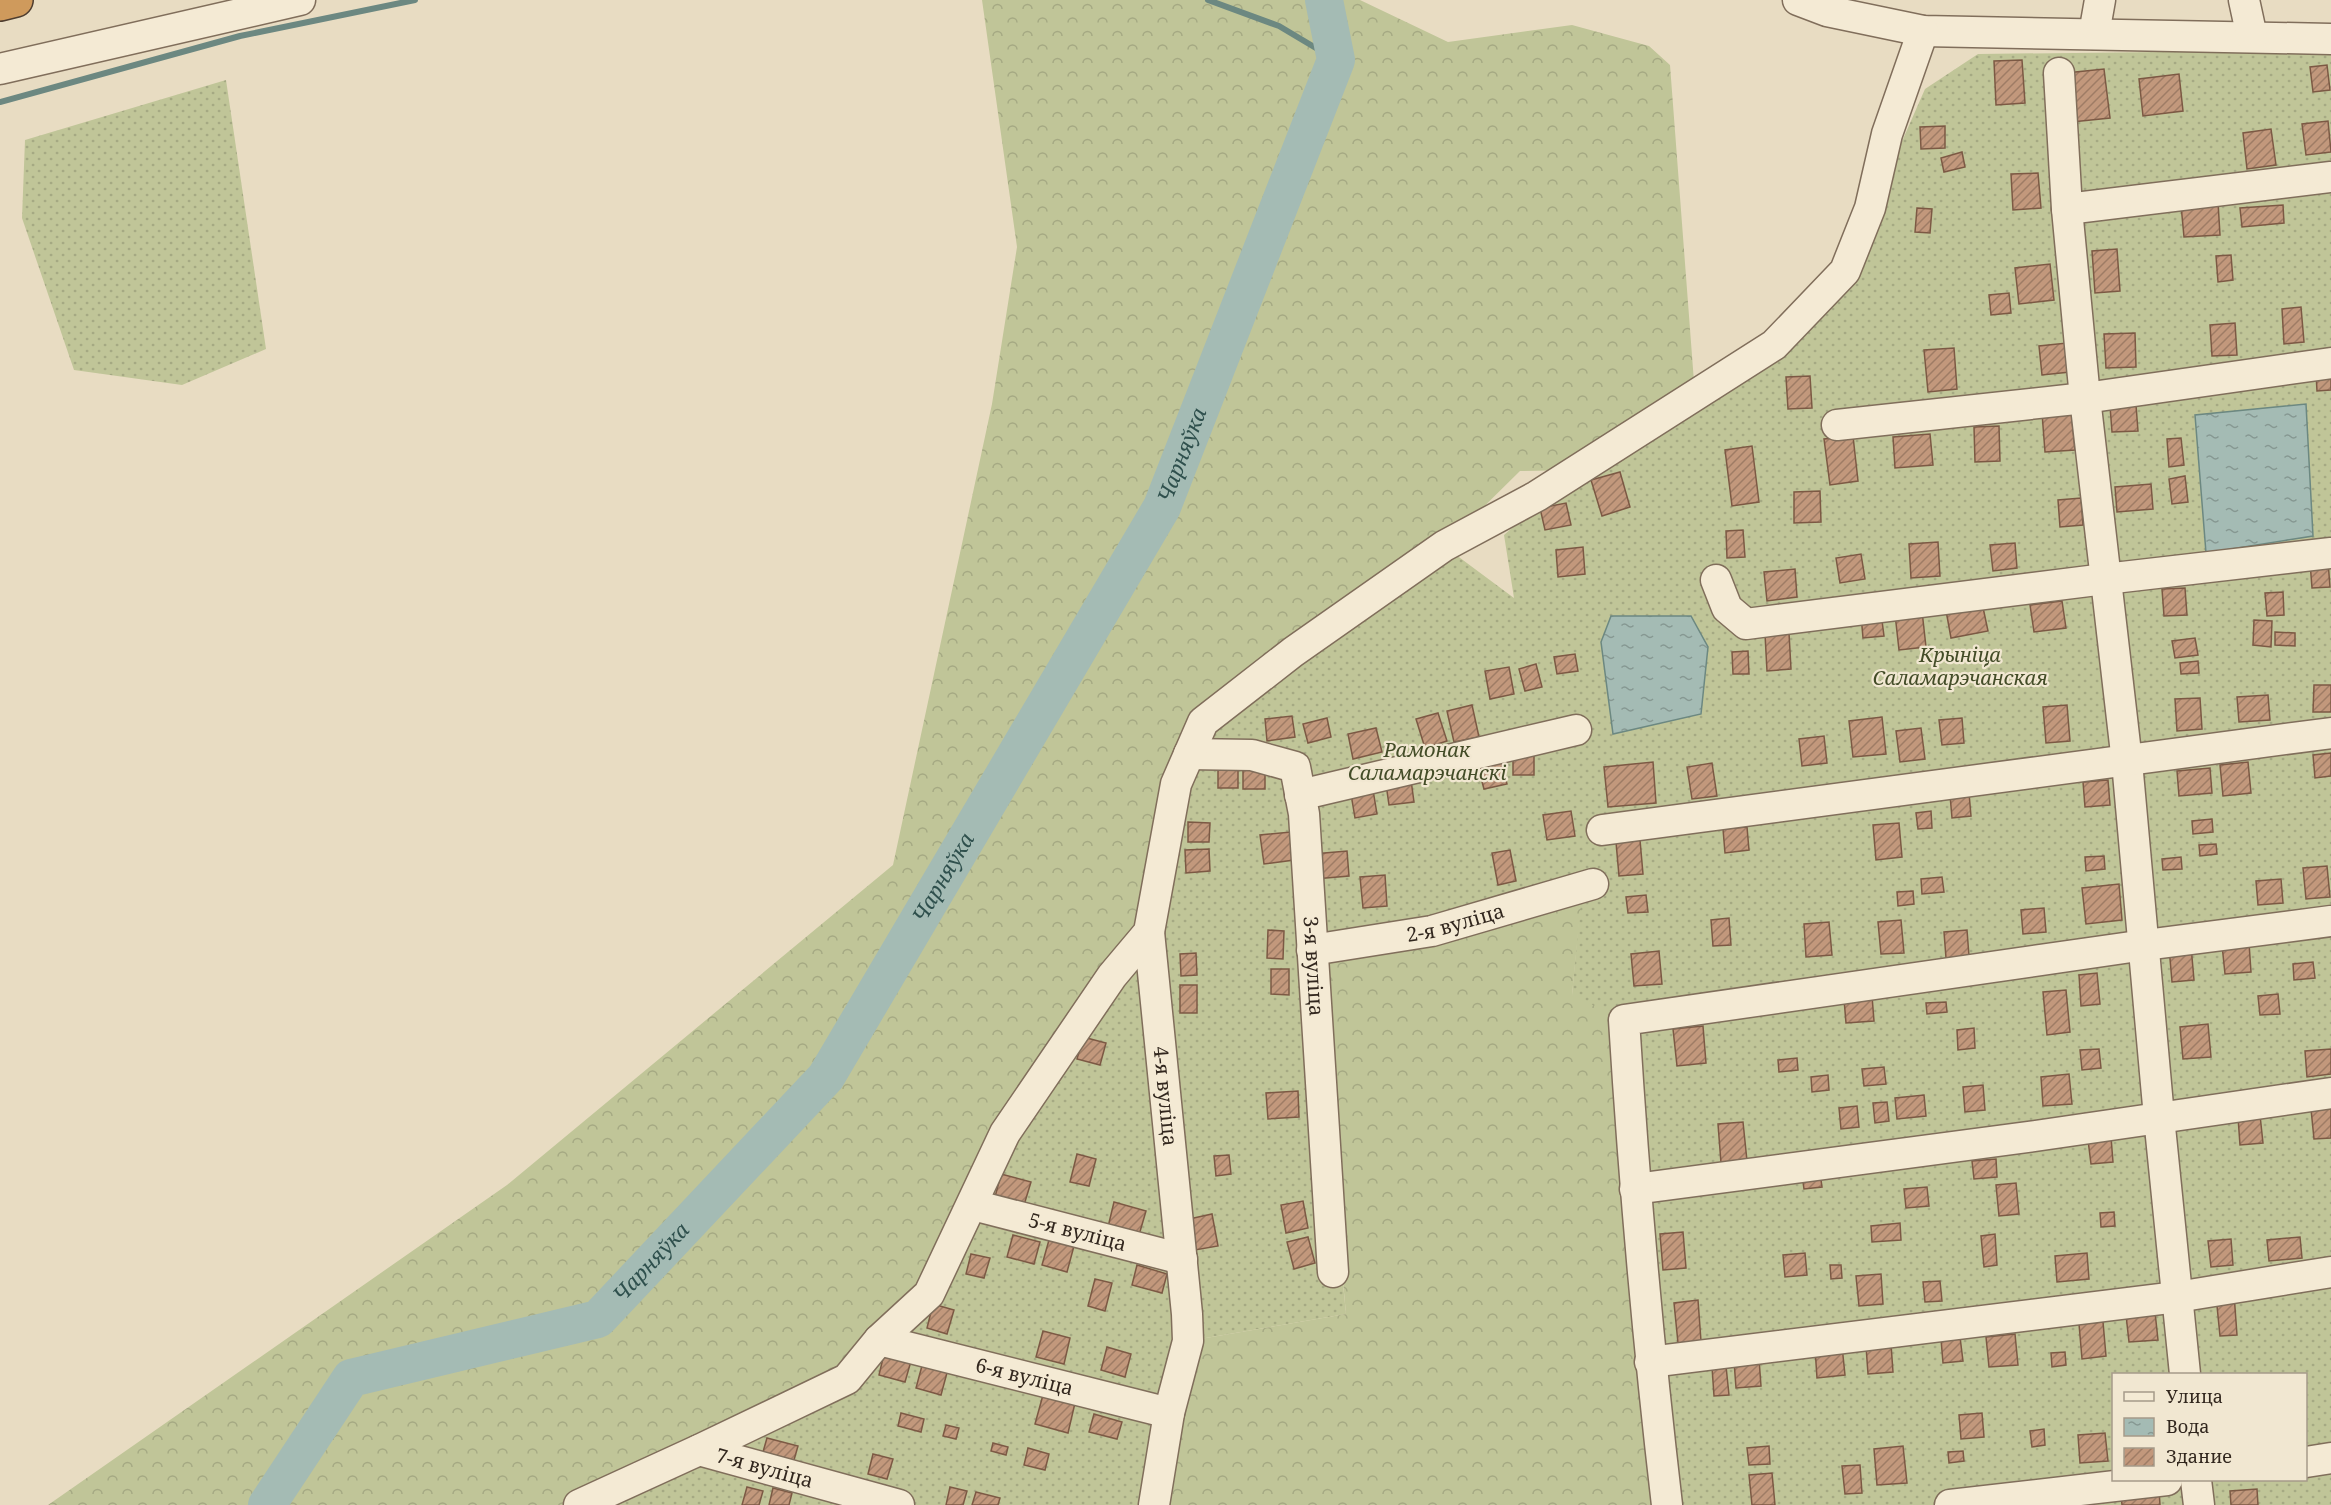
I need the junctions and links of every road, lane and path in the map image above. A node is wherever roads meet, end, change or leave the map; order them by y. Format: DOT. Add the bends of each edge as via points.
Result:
graph roads {
  1 [pos="15,0"];
  2 [pos="300,0"];
  3 [pos="1798,0"];
  4 [pos="2100,0"];
  5 [pos="2244,0"];
  6 [pos="0,3"];
  7 [pos="1923,31"];
  8 [pos="2094,34"];
  9 [pos="2252,37"];
  10 [pos="2331,39"];
  11 [pos="0,69"];
  12 [pos="2059,73"];
  13 [pos="2331,177"];
  14 [pos="2067,210"];
  15 [pos="2331,363"];
  16 [pos="2085,398"];
  17 [pos="1837,425"];
  18 [pos="2331,553"];
  19 [pos="2105,579"];
  20 [pos="1716,580"];
  21 [pos="1576,730"];
  22 [pos="2331,733"];
  23 [pos="1189,754"];
  24 [pos="2127,762"];
  25 [pos="1300,795"];
  26 [pos="1602,830"];
  27 [pos="1593,884"];
  28 [pos="2331,921"];
  29 [pos="1149,932"];
  30 [pos="2145,945"];
  31 [pos="1312,950"];
  32 [pos="2331,1093"];
  33 [pos="2159,1117"];
  34 [pos="1635,1188"];
  35 [pos="973,1205"];
  36 [pos="1182,1259"];
  37 [pos="1333,1272"];
  38 [pos="2331,1272"];
  39 [pos="2176,1297"];
  40 [pos="879,1340"];
  41 [pos="1650,1362"];
  42 [pos="2185,1373"];
  43 [pos="1169,1413"];
  44 [pos="699,1450"];
  45 [pos="2331,1458"];
  46 [pos="2307,1462"];
  47 [pos="2150,1481"];
  48 [pos="2196,1481"];
  49 [pos="579,1505"];
  50 [pos="899,1505"];
  51 [pos="1155,1505"];
  52 [pos="1667,1505"];
  53 [pos="1950,1505"];
  54 [pos="2199,1505"];
  1 -- 6 [label="highway"];
  2 -- 11 [label="street"];
  3 -- 7 [label="street" via="1827,11"];
  4 -- 8 [label="street"];
  5 -- 9 [label="street"];
  7 -- 8 [label="street"];
  7 -- 23 [label="street" via="1887,134 1870,208 1845,271 1774,345 1537,496 1444,546 1293,652 1203,722"];
  8 -- 9 [label="street"];
  9 -- 10 [label="street"];
  12 -- 14 [label="street"];
  13 -- 14 [label="street"];
  14 -- 16 [label="street"];
  15 -- 16 [label="street"];
  16 -- 17 [label="street"];
  16 -- 19 [label="street"];
  18 -- 19 [label="street"];
  19 -- 20 [label="street" via="1746,624 1727,608"];
  19 -- 24 [label="street"];
  21 -- 25 [label="street"];
  22 -- 24 [label="street"];
  23 -- 25 [label="street, 3-я вуліца" via="1252,755 1295,766"];
  23 -- 29 [label="street" via="1176,784"];
  24 -- 26 [label="street"];
  24 -- 30 [label="street"];
  25 -- 31 [label="street, 3-я вуліца"];
  27 -- 31 [label="street, 2-я вуліца" via="1432,931"];
  28 -- 30 [label="street"];
  29 -- 35 [label="street" via="1112,976 1005,1132"];
  29 -- 36 [label="street, 4-я вуліца"];
  30 -- 33 [label="street"];
  30 -- 34 [label="street" via="1624,1020"];
  31 -- 37 [label="street, 3-я вуліца"];
  32 -- 33 [label="street"];
  33 -- 34 [label="street"];
  33 -- 39 [label="street"];
  34 -- 41 [label="street"];
  35 -- 36 [label="street, 5-я вуліца"];
  35 -- 40 [label="street" via="929,1294"];
  36 -- 43 [label="street, 4-я вуліца" via="1188,1341"];
  38 -- 39 [label="street"];
  39 -- 41 [label="street"];
  39 -- 42 [label="street"];
  40 -- 43 [label="street, 6-я вуліца"];
  40 -- 44 [label="street" via="847,1379"];
  41 -- 52 [label="street"];
  43 -- 51 [label="street, 4-я вуліца"];
  44 -- 49 [label="street"];
  44 -- 50 [label="street, 7-я вуліца"];
  45 -- 46 [label="street"];
  47 -- 53 [label="street"];
  48 -- 54 [label="street"];
}
